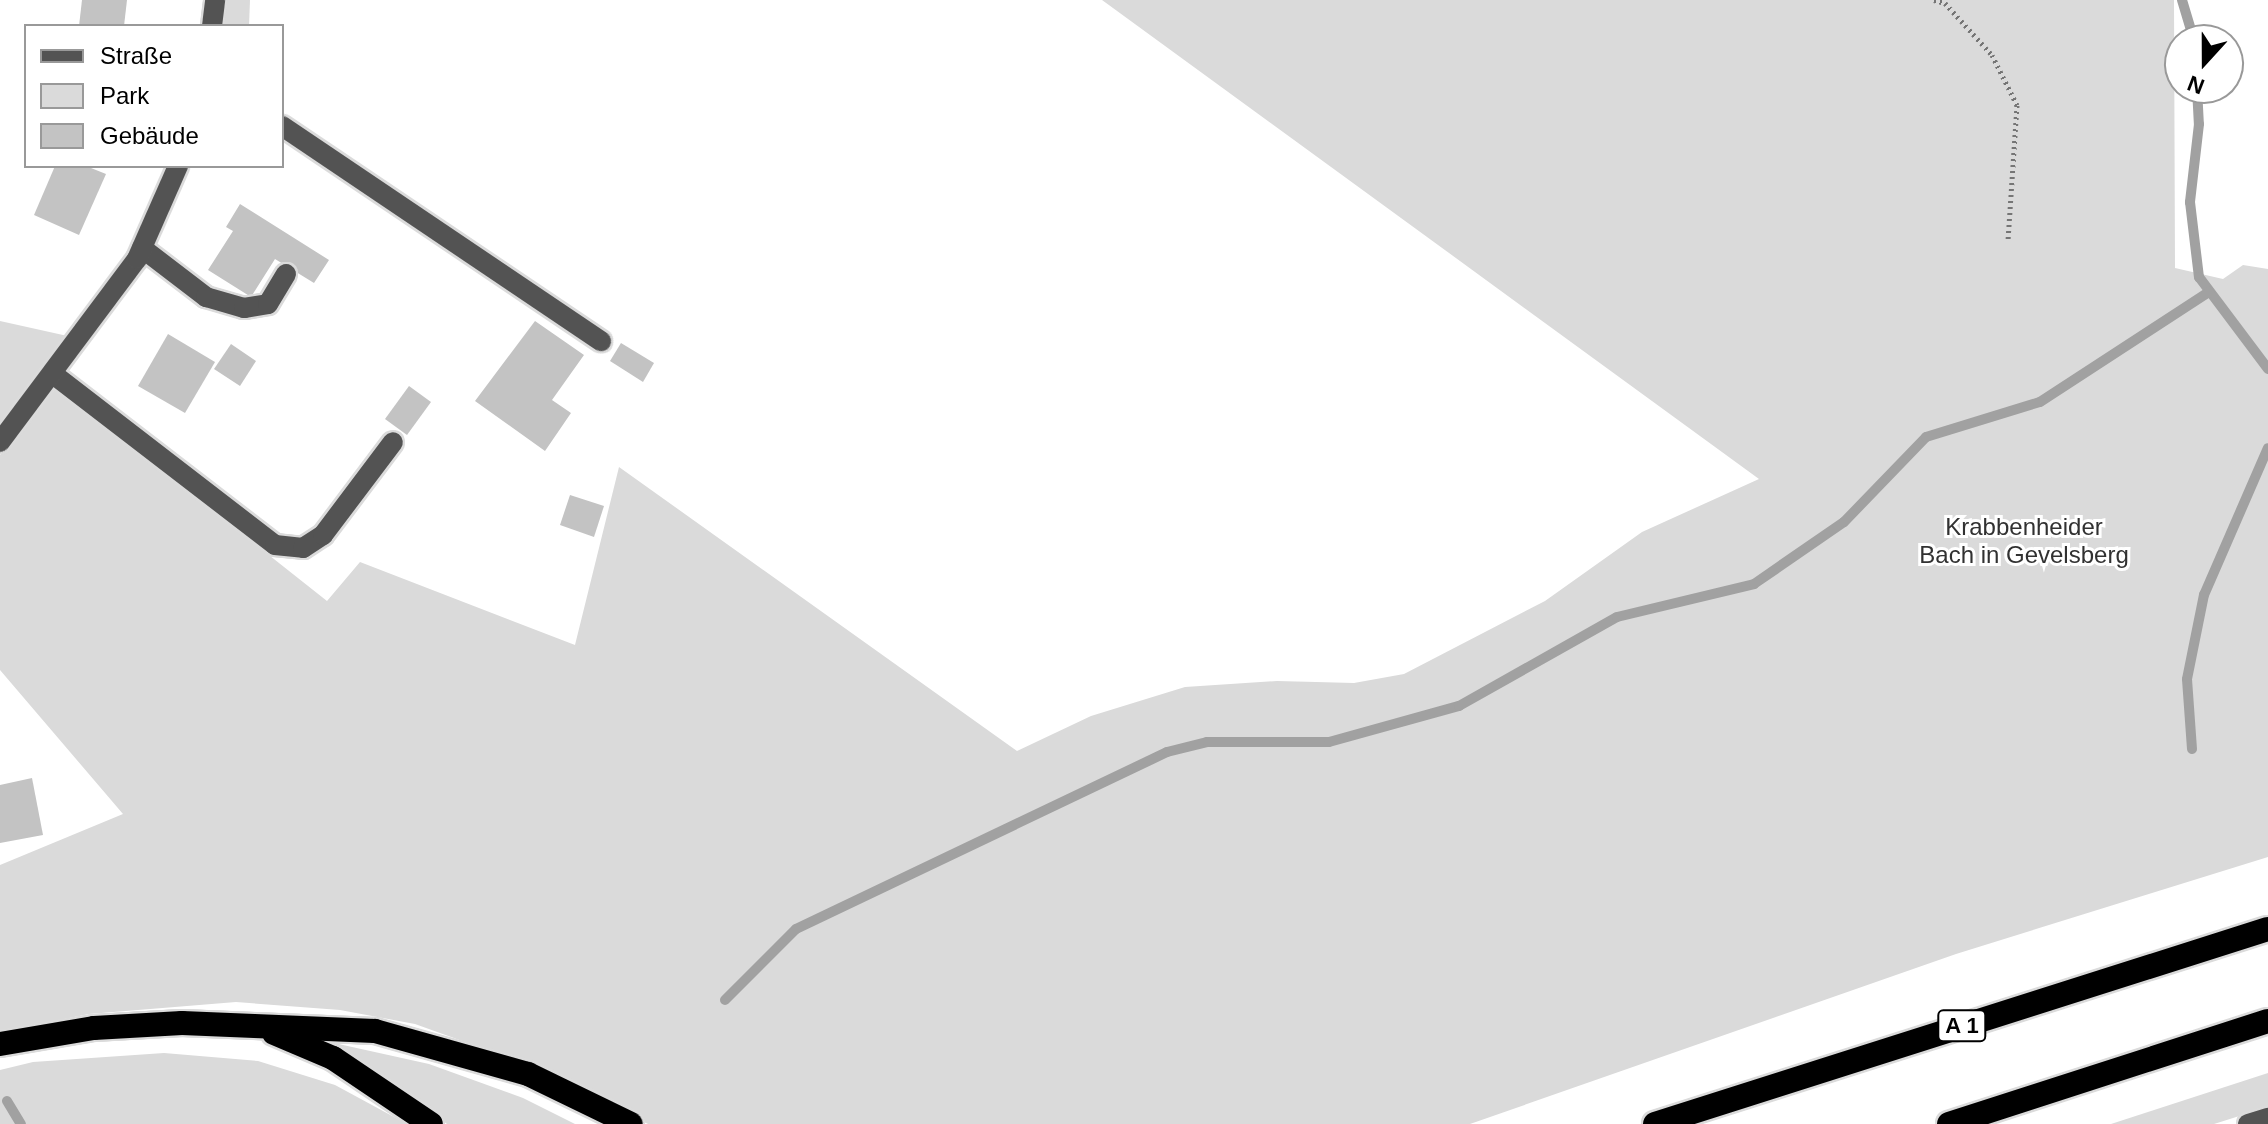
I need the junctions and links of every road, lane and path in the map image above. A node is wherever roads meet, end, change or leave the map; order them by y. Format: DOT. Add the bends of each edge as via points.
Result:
graph roads {
  1 [pos="215,0"];
  2 [pos="1934,0"];
  3 [pos="212,24"];
  4 [pos="284,127"];
  5 [pos="177,168"];
  6 [pos="2008,241"];
  7 [pos="142,248"];
  8 [pos="286,274"];
  9 [pos="601,341"];
  10 [pos="53,374"];
  11 [pos="0,442"];
  12 [pos="393,442"];
  13 [pos="2268,929"];
  14 [pos="2268,1021"];
  15 [pos="261,1027"];
  16 [pos="0,1044"];
  17 [pos="2268,1118"];
  18 [pos="431,1124"];
  19 [pos="631,1124"];
  20 [pos="1655,1124"];
  21 [pos="1949,1124"];
  22 [pos="2248,1124"];
  1 -- 3 [label="street"];
  2 -- 6 [label="path" via="1945,3 1992,55 2017,105"];
  4 -- 9 [label="street"];
  5 -- 7 [label="street"];
  7 -- 8 [label="street" via="206,297 244,308 268,304"];
  7 -- 10 [label="street"];
  10 -- 11 [label="street"];
  10 -- 12 [label="street" via="275,545 303,548 323,535"];
  13 -- 20 [label="highway, A 1"];
  14 -- 21 [label="highway"];
  15 -- 16 [label="highway" via="124,1026"];
  15 -- 18 [label="highway" via="333,1058"];
  15 -- 19 [label="highway" via="375,1031 459,1051 528,1074"];
  17 -- 22 [label="street"];
}
